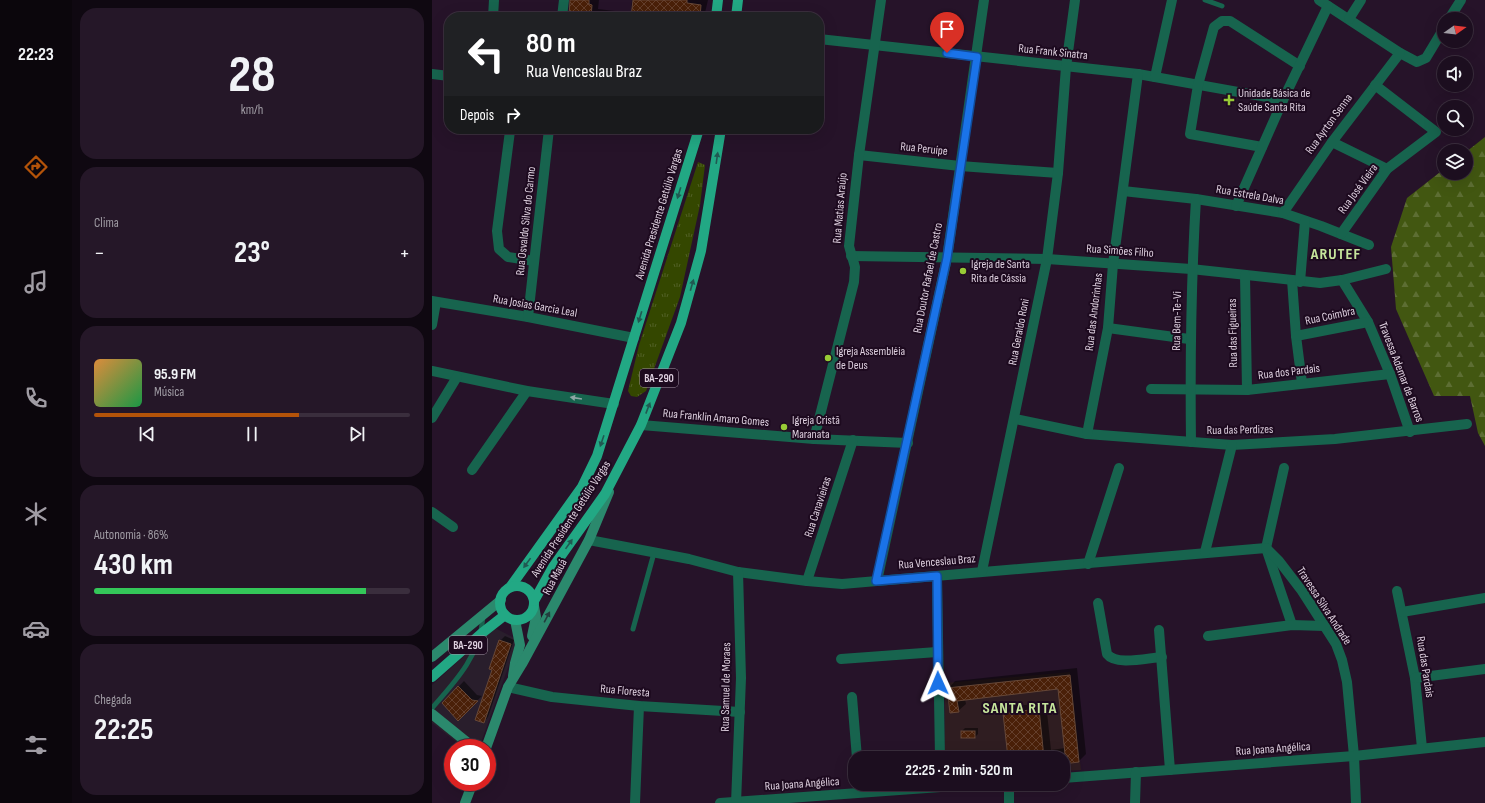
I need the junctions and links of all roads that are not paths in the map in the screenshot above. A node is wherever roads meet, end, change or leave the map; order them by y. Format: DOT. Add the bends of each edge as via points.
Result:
graph roads {
  1 [pos="494,0"];
  2 [pos="564,0"];
  3 [pos="718,0"];
  4 [pos="738,0"];
  5 [pos="881,0"];
  6 [pos="984,0"];
  7 [pos="1075,0"];
  8 [pos="1172,0"];
  9 [pos="1205,0"];
  10 [pos="1319,0"];
  11 [pos="1361,0"];
  12 [pos="1461,0"];
  13 [pos="1222,6"];
  14 [pos="1328,6"];
  15 [pos="493,12"];
  16 [pos="563,12"];
  17 [pos="717,12"];
  18 [pos="737,12"];
  19 [pos="1453,12"];
  20 [pos="1349,19"];
  21 [pos="824,39"];
  22 [pos="1437,40"];
  23 [pos="874,44"];
  24 [pos="1400,53"];
  25 [pos="977,57"];
  26 [pos="1300,66"];
  27 [pos="1066,67"];
  28 [pos="432,74"];
  29 [pos="1138,74"];
  30 [pos="444,75"];
  31 [pos="1155,77"];
  32 [pos="1198,85"];
  33 [pos="1374,85"];
  34 [pos="1283,100"];
  35 [pos="510,134"];
  36 [pos="548,134"];
  37 [pos="697,134"];
  38 [pos="720,134"];
  39 [pos="1332,142"];
  40 [pos="1262,147"];
  41 [pos="859,155"];
  42 [pos="960,166"];
  43 [pos="1387,169"];
  44 [pos="1058,173"];
  45 [pos="1123,191"];
  46 [pos="1196,199"];
  47 [pos="1236,206"];
  48 [pos="1282,213"];
  49 [pos="1305,221"];
  50 [pos="1342,234"];
  51 [pos="1369,245"];
  52 [pos="851,256"];
  53 [pos="947,258"];
  54 [pos="1047,259"];
  55 [pos="534,261"];
  56 [pos="1113,264"];
  57 [pos="1191,269"];
  58 [pos="1386,269"];
  59 [pos="1245,275"];
  60 [pos="1342,280"];
  61 [pos="1296,281"];
  62 [pos="434,302"];
  63 [pos="528,317"];
  64 [pos="1368,322"];
  65 [pos="432,325"];
  66 [pos="1108,328"];
  67 [pos="1296,336"];
  68 [pos="634,338"];
  69 [pos="1190,339"];
  70 [pos="432,371"];
  71 [pos="1390,374"];
  72 [pos="457,377"];
  73 [pos="1302,383"];
  74 [pos="1151,389"];
  75 [pos="1190,390"];
  76 [pos="1247,390"];
  77 [pos="526,391"];
  78 [pos="614,404"];
  79 [pos="432,418"];
  80 [pos="1015,419"];
  81 [pos="1467,424"];
  82 [pos="641,425"];
  83 [pos="1410,432"];
  84 [pos="1087,434"];
  85 [pos="814,439"];
  86 [pos="853,440"];
  87 [pos="1191,442"];
  88 [pos="908,443"];
  89 [pos="1232,445"];
  90 [pos="1120,468"];
  91 [pos="1284,468"];
  92 [pos="472,470"];
  93 [pos="615,477"];
  94 [pos="432,512"];
  95 [pos="453,527"];
  96 [pos="589,540"];
  97 [pos="1266,548"];
  98 [pos="1205,552"];
  99 [pos="654,553"];
  100 [pos="1088,564"];
  101 [pos="982,571"];
  102 [pos="738,572"];
  103 [pos="937,576"];
  104 [pos="807,581"];
  105 [pos="876,581"];
  106 [pos="511,586"];
  107 [pos="1397,591"];
  108 [pos="1485,598"];
  109 [pos="501,600"];
  110 [pos="534,603"];
  111 [pos="1098,603"];
  112 [pos="1402,612"];
  113 [pos="483,615"];
  114 [pos="510,617"];
  115 [pos="1292,625"];
  116 [pos="1325,626"];
  117 [pos="633,629"];
  118 [pos="1159,630"];
  119 [pos="482,633"];
  120 [pos="1208,636"];
  121 [pos="937,652"];
  122 [pos="1162,657"];
  123 [pos="432,658"];
  124 [pos="841,659"];
  125 [pos="522,664"];
  126 [pos="1485,669"];
  127 [pos="513,676"];
  128 [pos="432,678"];
  129 [pos="1416,678"];
  130 [pos="508,687"];
  131 [pos="852,697"];
  132 [pos="639,706"];
  133 [pos="432,708"];
  134 [pos="740,712"];
  135 [pos="432,714"];
  136 [pos="463,739"];
  137 [pos="489,739"];
  138 [pos="1485,742"];
  139 [pos="1422,748"];
  140 [pos="856,751"];
  141 [pos="940,751"];
  142 [pos="1354,756"];
  143 [pos="1170,770"];
  144 [pos="1136,772"];
  145 [pos="1070,777"];
  146 [pos="470,791"];
  147 [pos="850,791"];
  148 [pos="1009,791"];
  149 [pos="803,800"];
  150 [pos="736,802"];
  151 [pos="465,803"];
  152 [pos="636,803"];
  153 [pos="720,803"];
  154 [pos="1009,803"];
  155 [pos="1135,803"];
  156 [pos="1356,803"];
  1 -- 15 [label="street"];
  2 -- 16 [label="street"];
  3 -- 17 [label="main road"];
  4 -- 18 [label="main road"];
  5 -- 23 [label="street, Rua Matias Araújo"];
  6 -- 25 [label="street, Rua Doutor Rafael de Castro"];
  7 -- 27 [label="street, Rua Geraldo Roni"];
  8 -- 31 [label="street"];
  9 -- 13 [label="lane"];
  10 -- 14 [label="street"];
  11 -- 20 [label="street"];
  12 -- 19 [label="street"];
  14 -- 20 [label="street"];
  14 -- 26 [label="street"];
  20 -- 24 [label="street"];
  21 -- 23 [label="street, Rua Frank Sinatra"];
  22 -- 24 [label="street" via="1426,58 1420,62"];
  23 -- 25 [label="street, Rua Frank Sinatra"];
  23 -- 41 [label="street, Rua Matias Araújo"];
  24 -- 33 [label="street, Rua Ayrton Senna"];
  25 -- 27 [label="street, Rua Frank Sinatra"];
  25 -- 42 [label="street, Rua Doutor Rafael de Castro"];
  26 -- 32 [label="street" via="1230,21 1222,21 1214,27"];
  26 -- 34 [label="street"];
  27 -- 29 [label="street, Rua Frank Sinatra"];
  27 -- 44 [label="street, Rua Geraldo Roni"];
  28 -- 30 [label="street"];
  29 -- 31 [label="street, Rua Frank Sinatra"];
  29 -- 45 [label="street, Rua das Andorinhas"];
  31 -- 32 [label="street, Rua Frank Sinatra"];
  32 -- 34 [label="street, Rua Frank Sinatra"];
  32 -- 40 [label="street" via="1190,134"];
  33 -- 39 [label="street, Rua Ayrton Senna"];
  33 -- 43 [label="street, Rua José Vieira" via="1436,132"];
  34 -- 40 [label="street"];
  35 -- 55 [label="street" via="497,231 499,249 508,257"];
  36 -- 55 [label="street, Rua Osvaldo Silva do Carmo"];
  37 -- 68 [label="main road, Avenida Presidente Getúlio Vargas / BA-290, one-way"];
  82 -- 38 [label="main road, Avenida Presidente Getúlio Vargas / BA-290, one-way" via="681,322 701,251"];
  39 -- 43 [label="street"];
  39 -- 48 [label="street, Rua Ayrton Senna"];
  40 -- 47 [label="street"];
  41 -- 42 [label="street, Rua Peruípe"];
  41 -- 52 [label="street, Rua Matias Araújo" via="849,246"];
  42 -- 44 [label="street, Rua Peruípe"];
  42 -- 53 [label="street, Rua Doutor Rafael de Castro"];
  43 -- 50 [label="street, Rua José Vieira"];
  44 -- 54 [label="street, Rua Geraldo Roni"];
  45 -- 46 [label="street, Rua Estrela Dalva"];
  45 -- 56 [label="street, Rua das Andorinhas"];
  46 -- 47 [label="street, Rua Estrela Dalva"];
  46 -- 57 [label="street, Rua Bem-Te-Vi"];
  47 -- 48 [label="street, Rua Estrela Dalva"];
  48 -- 49 [label="street, Rua Estrela Dalva"];
  49 -- 50 [label="street, Rua Estrela Dalva"];
  49 -- 61 [label="street"];
  50 -- 51 [label="street, Rua Estrela Dalva"];
  52 -- 53 [label="street, Rua Simões Filho"];
  52 -- 85 [label="street, Rua Matias Araújo" via="855,267 854,282"];
  53 -- 54 [label="street, Rua Simões Filho"];
  53 -- 88 [label="street, Rua Doutor Rafael de Castro"];
  54 -- 56 [label="street, Rua Simões Filho"];
  54 -- 80 [label="street, Rua Geraldo Roni"];
  55 -- 63 [label="street, Rua Osvaldo Silva do Carmo"];
  56 -- 57 [label="street, Rua Simões Filho"];
  56 -- 66 [label="street, Rua das Andorinhas"];
  57 -- 59 [label="street, Rua Simões Filho"];
  57 -- 69 [label="street, Rua Bem-Te-Vi"];
  58 -- 60 [label="street, Rua Simões Filho"];
  59 -- 61 [label="street, Rua Simões Filho"];
  59 -- 76 [label="street, Rua das Figueiras"];
  60 -- 61 [label="street, Rua Simões Filho" via="1320,283"];
  60 -- 64 [label="street, Travessa Ademar de Barros"];
  61 -- 67 [label="street"];
  62 -- 63 [label="street, Rua Josias Garcia Leal"];
  62 -- 65 [label="street"];
  63 -- 68 [label="street, Rua Josias Garcia Leal"];
  64 -- 67 [label="street, Rua Coimbra"];
  64 -- 71 [label="street, Travessa Ademar de Barros"];
  66 -- 69 [label="street"];
  66 -- 84 [label="street, Rua das Andorinhas"];
  67 -- 73 [label="street"];
  68 -- 78 [label="main road, Avenida Presidente Getúlio Vargas / BA-290"];
  69 -- 75 [label="street, Rua Bem-Te-Vi"];
  70 -- 72 [label="street"];
  71 -- 73 [label="street, Rua dos Pardais"];
  71 -- 83 [label="street, Travessa Ademar de Barros"];
  72 -- 77 [label="street"];
  72 -- 79 [label="street"];
  73 -- 76 [label="street, Rua dos Pardais"];
  74 -- 75 [label="street, Rua dos Pardais"];
  75 -- 76 [label="street, Rua dos Pardais"];
  75 -- 87 [label="street, Rua Bem-Te-Vi"];
  78 -- 77 [label="street, one-way"];
  77 -- 92 [label="street"];
  78 -- 106 [label="main road, Avenida Presidente Getúlio Vargas / BA-290, one-way" via="597,456 582,487"];
  80 -- 84 [label="street, Rua das Perdizes"];
  80 -- 101 [label="street, Rua Geraldo Roni"];
  81 -- 83 [label="street, Rua das Perdizes"];
  82 -- 85 [label="street, Rua Franklin Amaro Gomes"];
  82 -- 93 [label="main road, Avenida Presidente Getúlio Vargas / BA-290"];
  83 -- 89 [label="street, Rua das Perdizes"];
  84 -- 87 [label="street, Rua das Perdizes"];
  85 -- 86 [label="street, Rua Franklin Amaro Gomes"];
  86 -- 88 [label="street, Rua Franklin Amaro Gomes"];
  86 -- 104 [label="street, Rua Canavieiras"];
  87 -- 89 [label="street, Rua das Perdizes"];
  88 -- 105 [label="street, Rua Doutor Rafael de Castro"];
  89 -- 98 [label="street"];
  90 -- 100 [label="street"];
  91 -- 97 [label="street"];
  93 -- 96 [label="street, Rua Mauá"];
  110 -- 93 [label="main road, Avenida Presidente Getúlio Vargas / BA-290, one-way" via="553,567"];
  94 -- 95 [label="street"];
  96 -- 99 [label="street, Rua Venceslau Braz"];
  125 -- 96 [label="street, Rua Mauá, one-way"];
  97 -- 98 [label="street, Rua Venceslau Braz"];
  97 -- 115 [label="street"];
  97 -- 116 [label="street, Travessa Silva Andrade" via="1279,561"];
  98 -- 100 [label="street, Rua Venceslau Braz"];
  99 -- 102 [label="street, Rua Venceslau Braz"];
  99 -- 117 [label="lane"];
  100 -- 101 [label="street, Rua Venceslau Braz"];
  101 -- 103 [label="street, Rua Venceslau Braz"];
  102 -- 104 [label="street, Rua Venceslau Braz"];
  102 -- 134 [label="street, Rua Samuel de Moraes"];
  103 -- 105 [label="street, Rua Venceslau Braz"];
  103 -- 121 [label="street"];
  104 -- 105 [label="street, Rua Venceslau Braz" via="842,584"];
  106 -- 109 [label="main road, BA-290"];
  106 -- 110 [label="main road" via="525,588"];
  107 -- 112 [label="street, Rua das Pardais"];
  108 -- 112 [label="street"];
  109 -- 113 [label="street"];
  109 -- 114 [label="main road" via="502,611"];
  110 -- 114 [label="main road, BA-290" via="532,611 525,618"];
  110 -- 125 [label="street, Rua Mauá" via="536,624"];
  111 -- 122 [label="street" via="1106,654 1110,658 1118,661"];
  112 -- 129 [label="street, Rua das Pardais"];
  113 -- 119 [label="lane"];
  113 -- 123 [label="street"];
  114 -- 119 [label="main road, BA-290"];
  114 -- 127 [label="street, Rua Mauá" via="520,645"];
  115 -- 116 [label="street"];
  115 -- 120 [label="street"];
  116 -- 142 [label="street, Travessa Silva Andrade" via="1336,644 1347,682"];
  118 -- 122 [label="street"];
  119 -- 128 [label="main road, BA-290"];
  119 -- 133 [label="lane" via="461,673"];
  121 -- 124 [label="street"];
  121 -- 141 [label="street"];
  122 -- 143 [label="street"];
  125 -- 127 [label="street, Rua Mauá"];
  126 -- 129 [label="street"];
  127 -- 130 [label="street, Rua Mauá"];
  129 -- 139 [label="street, Rua das Pardais"];
  130 -- 132 [label="street, Rua Floresta" via="552,697"];
  130 -- 137 [label="street, Rua Mauá"];
  131 -- 140 [label="street"];
  132 -- 134 [label="street, Rua Floresta"];
  132 -- 152 [label="street"];
  134 -- 150 [label="street, Rua Samuel de Moraes"];
  135 -- 136 [label="street"];
  138 -- 139 [label="street, Rua Joana Angélica"];
  139 -- 142 [label="street, Rua Joana Angélica"];
  142 -- 143 [label="street, Rua Joana Angélica"];
  142 -- 156 [label="street, Travessa Silva Andrade"];
  143 -- 144 [label="street, Rua Joana Angélica"];
  144 -- 145 [label="street, Rua Joana Angélica"];
  144 -- 155 [label="street"];
  146 -- 151 [label="street"];
  147 -- 149 [label="street, Rua Joana Angélica"];
  148 -- 154 [label="street"];
  149 -- 150 [label="street, Rua Joana Angélica"];
  150 -- 153 [label="street, Rua Joana Angélica"];
}
